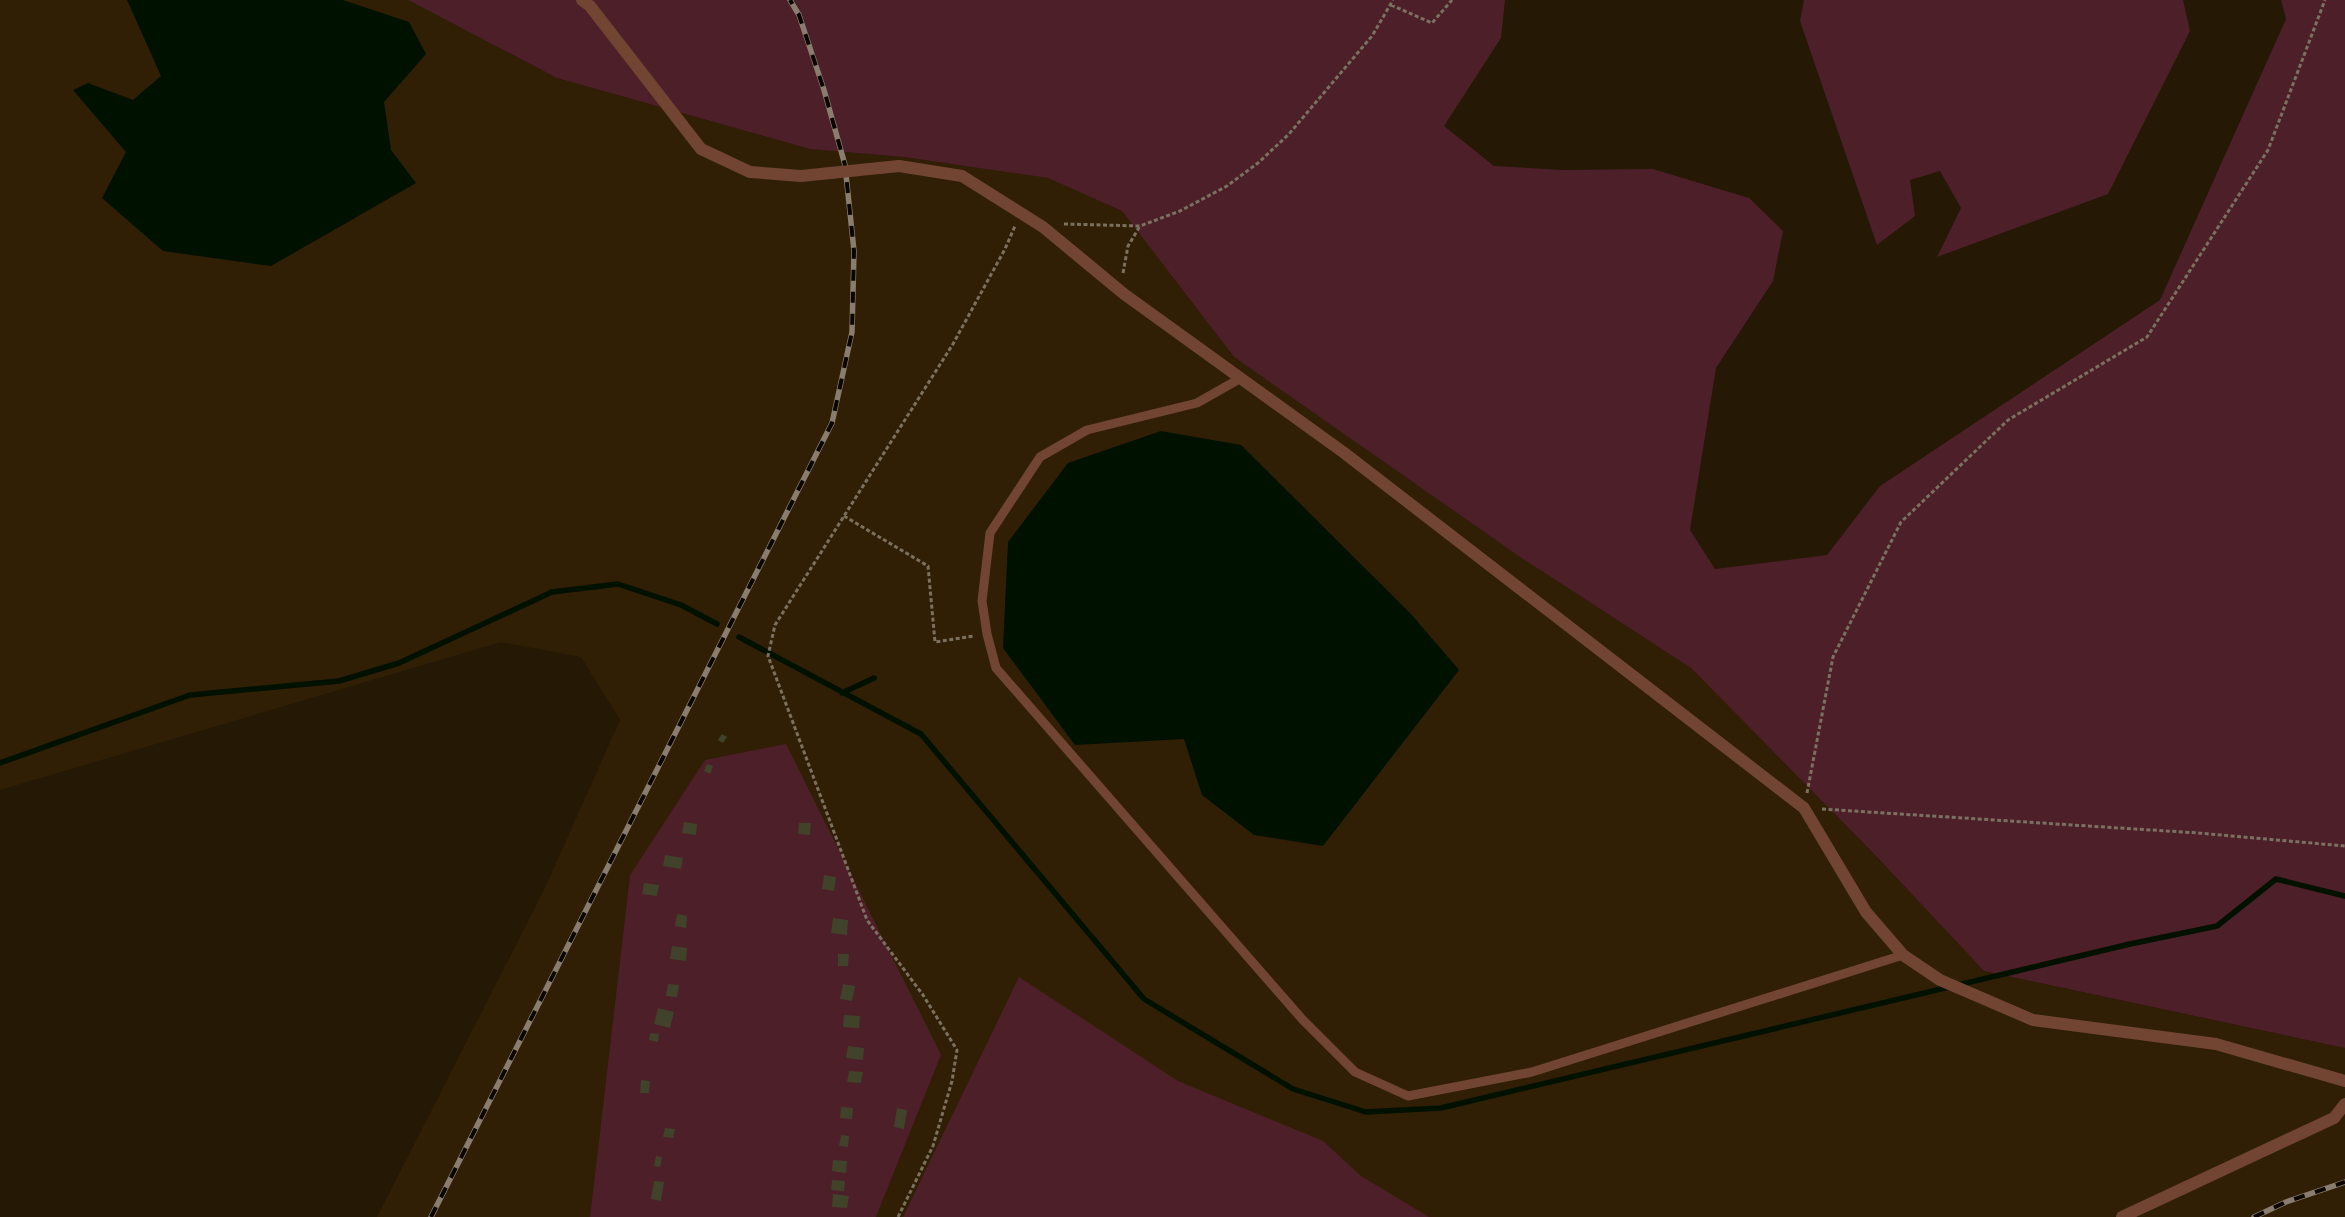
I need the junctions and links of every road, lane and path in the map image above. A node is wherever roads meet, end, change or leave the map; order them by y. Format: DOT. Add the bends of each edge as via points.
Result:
graph roads {
  1 [pos="582,0"];
  2 [pos="1393,0"];
  3 [pos="1452,0"];
  4 [pos="2325,0"];
  5 [pos="1391,5"];
  6 [pos="1019,213"];
  7 [pos="1140,226"];
  8 [pos="1043,228"];
  9 [pos="1124,294"];
  10 [pos="1241,378"];
  11 [pos="844,516"];
  12 [pos="987,634"];
  13 [pos="1804,808"];
  14 [pos="2345,846"];
  15 [pos="1903,955"];
  16 [pos="2345,1081"];
  17 [pos="2345,1104"];
  18 [pos="898,1217"];
  19 [pos="2122,1217"];
  1 -- 6 [label="street, bridge" via="590,6 701,149 750,172 801,176 899,166 962,176"];
  2 -- 5 [label="path"];
  3 -- 5 [label="path" via="1432,23"];
  4 -- 13 [label="path" via="2268,150 2147,337 2008,420 1901,522 1833,657"];
  5 -- 7 [label="path" via="1372,36 1289,134 1258,163 1227,186 1180,211"];
  6 -- 8 [label="street"];
  6 -- 11 [label="path" via="1005,249 953,344"];
  7 -- 8 [label="path" via="1060,224"];
  7 -- 9 [label="path" via="1128,246 1123,270"];
  8 -- 9 [label="street"];
  9 -- 10 [label="street"];
  10 -- 12 [label="lane" via="1197,403 1087,430 1040,457 990,533 982,601"];
  10 -- 13 [label="street" via="1343,452"];
  11 -- 12 [label="path" via="928,566 935,642"];
  11 -- 18 [label="path" via="775,625 768,656 867,920 922,995 957,1050 952,1081 933,1146"];
  12 -- 15 [label="lane" via="996,668 1302,1019 1355,1072 1408,1096 1532,1072"];
  13 -- 14 [label="path" via="2198,833"];
  13 -- 15 [label="street" via="1866,912"];
  15 -- 16 [label="street" via="1940,980 2033,1020 2216,1044"];
  17 -- 19 [label="street" via="2334,1118"];
}
